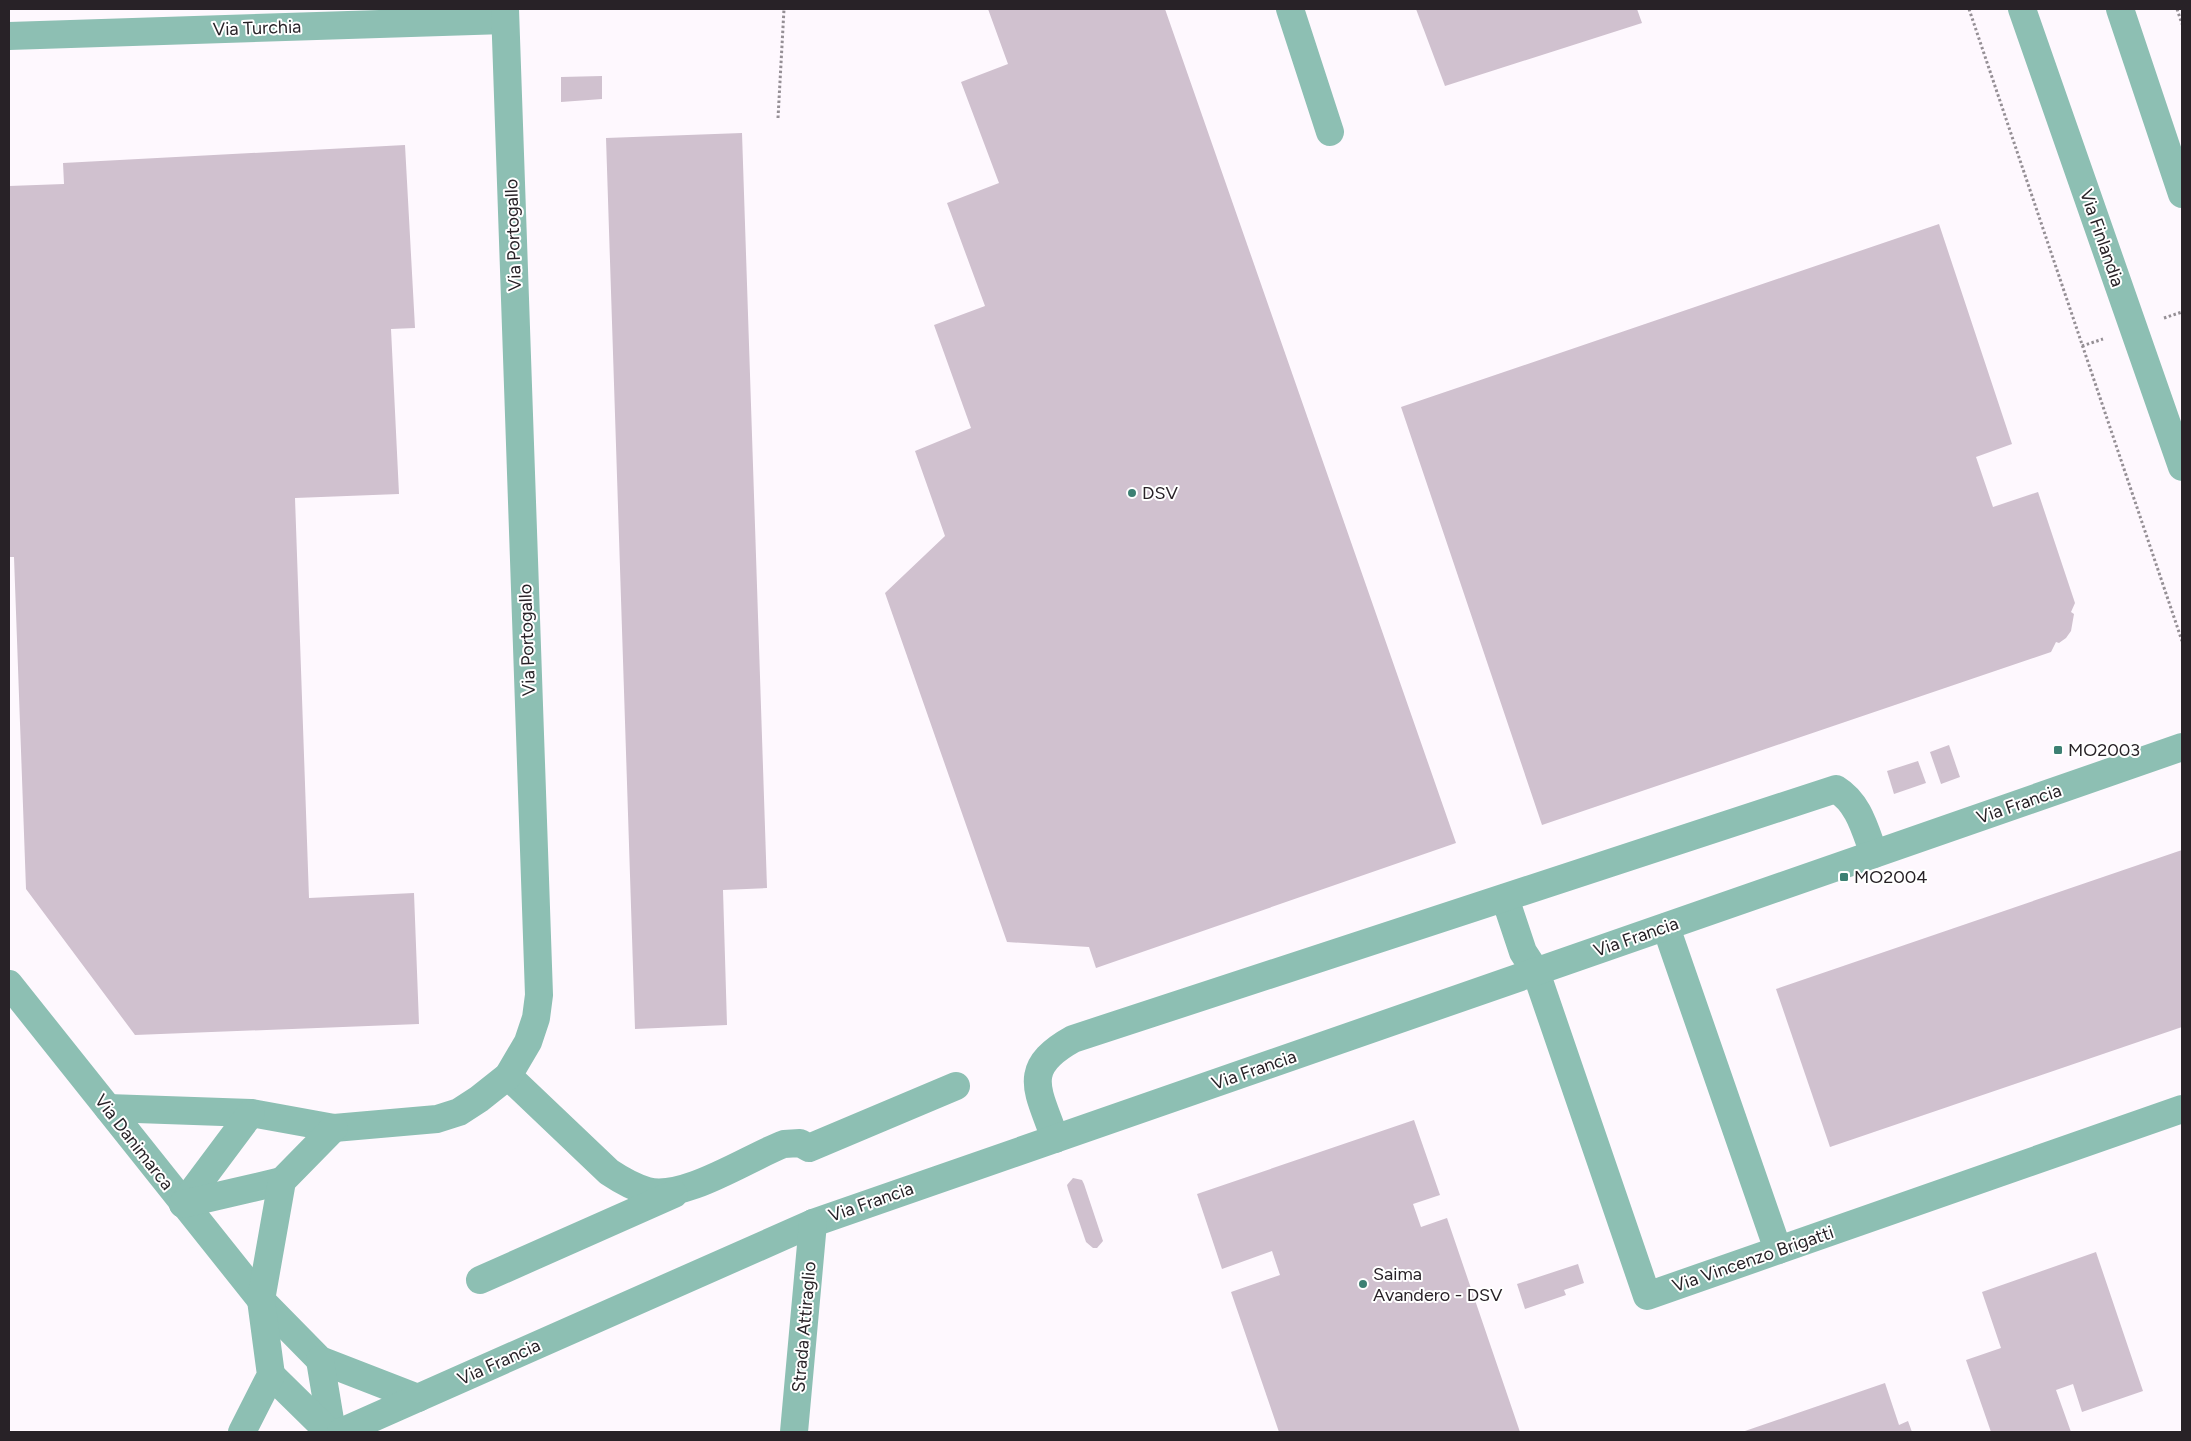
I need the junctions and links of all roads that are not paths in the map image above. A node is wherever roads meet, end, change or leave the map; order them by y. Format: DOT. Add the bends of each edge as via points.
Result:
graph roads {
  1 [pos="1290,9"];
  2 [pos="2022,9"];
  3 [pos="2120,9"];
  4 [pos="505,14"];
  5 [pos="9,36"];
  6 [pos="1330,132"];
  7 [pos="2174,145"];
  8 [pos="2182,194"];
  9 [pos="2182,467"];
  10 [pos="2182,747"];
  11 [pos="1874,854"];
  12 [pos="1504,898"];
  13 [pos="1666,927"];
  14 [pos="1536,972"];
  15 [pos="9,984"];
  16 [pos="508,1076"];
  17 [pos="956,1086"];
  18 [pos="108,1108"];
  19 [pos="2182,1109"];
  20 [pos="251,1113"];
  21 [pos="334,1128"];
  22 [pos="1055,1139"];
  23 [pos="282,1181"];
  24 [pos="684,1190"];
  25 [pos="183,1204"];
  26 [pos="813,1223"];
  27 [pos="1778,1250"];
  28 [pos="480,1280"];
  29 [pos="260,1300"];
  30 [pos="320,1360"];
  31 [pos="271,1375"];
  32 [pos="418,1398"];
  33 [pos="242,1432"];
  34 [pos="330,1432"];
  35 [pos="341,1432"];
  36 [pos="794,1432"];
  1 -- 6 [label="street"];
  2 -- 9 [label="street, Via Finlandia"];
  3 -- 7 [label="street"];
  4 -- 5 [label="street, Via Turchia"];
  4 -- 16 [label="street, Via Portogallo" via="539,995 528,1042"];
  7 -- 8 [label="street"];
  10 -- 11 [label="street, Via Francia"];
  11 -- 12 [label="street" via="1856,808 1848,796 1836,789"];
  11 -- 13 [label="street, Via Francia"];
  12 -- 14 [label="street" via="1523,952"];
  12 -- 22 [label="street" via="1073,1039 1044,1059 1038,1072 1036,1084"];
  13 -- 14 [label="street, Via Francia"];
  13 -- 27 [label="street"];
  14 -- 22 [label="street, Via Francia"];
  14 -- 27 [label="street, Via Vincenzo Brigatti" via="1647,1296"];
  15 -- 18 [label="street, Via Danimarca"];
  16 -- 21 [label="street, Via Portogallo" via="459,1112 437,1119"];
  16 -- 24 [label="street" via="609,1172 648,1192"];
  17 -- 24 [label="street" via="809,1148 800,1143 784,1144"];
  18 -- 20 [label="street, Via Portogallo"];
  18 -- 25 [label="street, Via Danimarca"];
  19 -- 27 [label="street, Via Vincenzo Brigatti"];
  20 -- 21 [label="street, Via Portogallo"];
  20 -- 25 [label="street"];
  21 -- 23 [label="street"];
  22 -- 26 [label="street, Via Francia"];
  23 -- 25 [label="street"];
  23 -- 29 [label="street"];
  24 -- 28 [label="street"];
  25 -- 29 [label="street, Via Danimarca"];
  26 -- 32 [label="street, Via Francia"];
  26 -- 36 [label="street, Strada Attiraglio"];
  29 -- 30 [label="street, Via Danimarca"];
  29 -- 31 [label="street"];
  30 -- 32 [label="street, Via Danimarca"];
  30 -- 34 [label="street"];
  31 -- 33 [label="street"];
  31 -- 34 [label="street"];
  32 -- 35 [label="street, Via Francia"];
}
